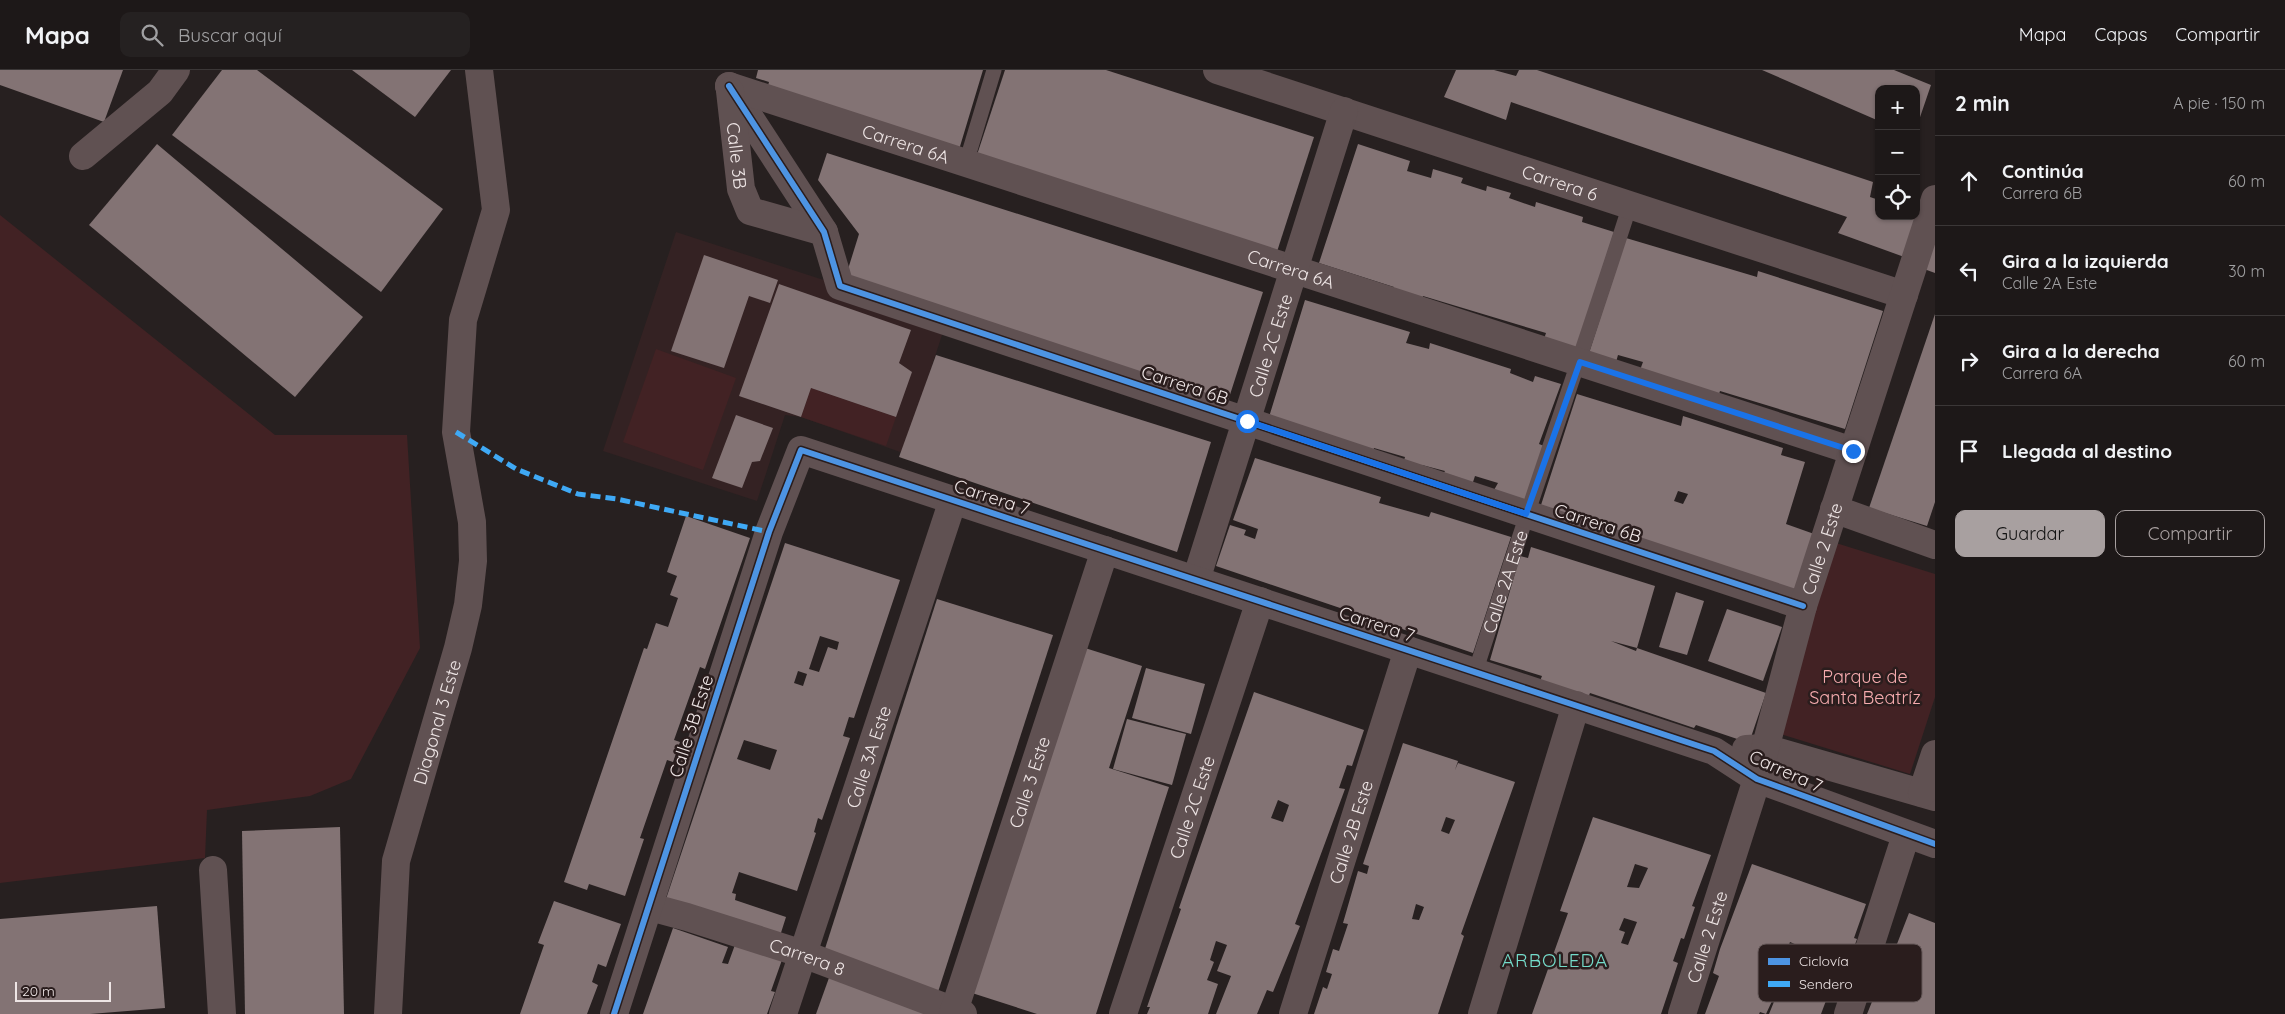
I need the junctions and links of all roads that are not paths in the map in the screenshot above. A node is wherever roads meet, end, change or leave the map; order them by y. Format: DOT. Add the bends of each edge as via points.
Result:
graph roads {
  1 [pos="176,70"];
  2 [pos="479,70"];
  3 [pos="994,70"];
  4 [pos="1217,70"];
  5 [pos="729,78"];
  6 [pos="1344,111"];
  7 [pos="83,156"];
  8 [pos="966,163"];
  9 [pos="1935,199"];
  10 [pos="1630,205"];
  11 [pos="824,232"];
  12 [pos="1295,270"];
  13 [pos="1904,295"];
  14 [pos="1580,362"];
  15 [pos="1247,421"];
  16 [pos="801,450"];
  17 [pos="1853,451"];
  18 [pos="953,500"];
  19 [pos="1834,509"];
  20 [pos="1526,514"];
  21 [pos="1935,544"];
  22 [pos="1105,550"];
  23 [pos="1196,580"];
  24 [pos="1260,601"];
  25 [pos="1802,606"];
  26 [pos="1408,650"];
  27 [pos="1475,672"];
  28 [pos="1576,705"];
  29 [pos="1765,748"];
  30 [pos="1714,751"];
  31 [pos="1935,754"];
  32 [pos="1757,779"];
  33 [pos="1928,795"];
  34 [pos="1906,835"];
  35 [pos="1935,844"];
  36 [pos="213,870"];
  37 [pos="650,907"];
  38 [pos="1871,944"];
  39 [pos="803,954"];
  40 [pos="1852,1002"];
  41 [pos="957,1013"];
  42 [pos="222,1014"];
  43 [pos="388,1014"];
  44 [pos="614,1014"];
  45 [pos="783,1014"];
  46 [pos="1123,1014"];
  47 [pos="1293,1014"];
  48 [pos="1482,1014"];
  49 [pos="1682,1014"];
  50 [pos="1848,1014"];
  1 -- 7 [label="street" via="160,92"];
  2 -- 43 [label="street, Diagonal 3 Este" via="496,210 463,320 456,432 472,522 473,561 468,605 458,648 396,861"];
  3 -- 8 [label="lane"];
  4 -- 6 [label="street, Carrera 6"];
  5 -- 8 [label="street, Carrera 6A"];
  5 -- 11 [label="street"];
  5 -- 11 [label="street, Calle 3B" via="741,189 750,211"];
  6 -- 10 [label="street, Carrera 6"];
  6 -- 12 [label="street, Calle 2C Este"];
  8 -- 12 [label="street, Carrera 6A"];
  9 -- 13 [label="street, Calle 2 Este"];
  10 -- 13 [label="street, Carrera 6"];
  10 -- 14 [label="lane, Calle 2A Este"];
  11 -- 15 [label="street, Carrera 6B" via="840,286"];
  12 -- 14 [label="street, Carrera 6A"];
  12 -- 15 [label="street, Calle 2C Este"];
  13 -- 17 [label="street, Calle 2 Este"];
  14 -- 17 [label="street, Carrera 6A"];
  14 -- 20 [label="lane, Calle 2A Este"];
  15 -- 20 [label="street, Carrera 6B"];
  15 -- 23 [label="street, Calle 2C Este"];
  16 -- 18 [label="street, Carrera 7"];
  16 -- 37 [label="street, Calle 3B Este" via="769,532"];
  17 -- 19 [label="street, Calle 2 Este"];
  18 -- 22 [label="street, Carrera 7"];
  18 -- 39 [label="street, Calle 3A Este"];
  19 -- 21 [label="street"];
  19 -- 25 [label="street, Calle 2 Este"];
  20 -- 25 [label="street, Carrera 6B"];
  20 -- 27 [label="lane, Calle 2A Este"];
  22 -- 23 [label="street, Carrera 7"];
  22 -- 41 [label="street, Calle 3 Este"];
  23 -- 24 [label="street, Carrera 7"];
  24 -- 26 [label="street, Carrera 7"];
  24 -- 46 [label="street, Calle 2C Este"];
  25 -- 29 [label="street, Calle 2 Este"];
  26 -- 27 [label="street, Carrera 7"];
  26 -- 47 [label="street, Calle 2B Este"];
  27 -- 28 [label="street, Carrera 7"];
  28 -- 30 [label="street, Carrera 7"];
  28 -- 48 [label="street"];
  29 -- 30 [label="street, Carrera 7"];
  29 -- 32 [label="street, Calle 2 Este"];
  29 -- 33 [label="street, Carrera 7"];
  30 -- 32 [label="street, Carrera 7"];
  31 -- 33 [label="street"];
  32 -- 34 [label="street, Carrera 7"];
  32 -- 49 [label="street, Calle 2 Este"];
  34 -- 35 [label="street, Carrera 7"];
  34 -- 38 [label="street"];
  36 -- 42 [label="street"];
  37 -- 39 [label="street, Carrera 8"];
  37 -- 44 [label="street, Calle 3B Este"];
  39 -- 41 [label="street, Carrera 8"];
  39 -- 45 [label="street, Calle 3A Este"];
  40 -- 50 [label="street"];
}
